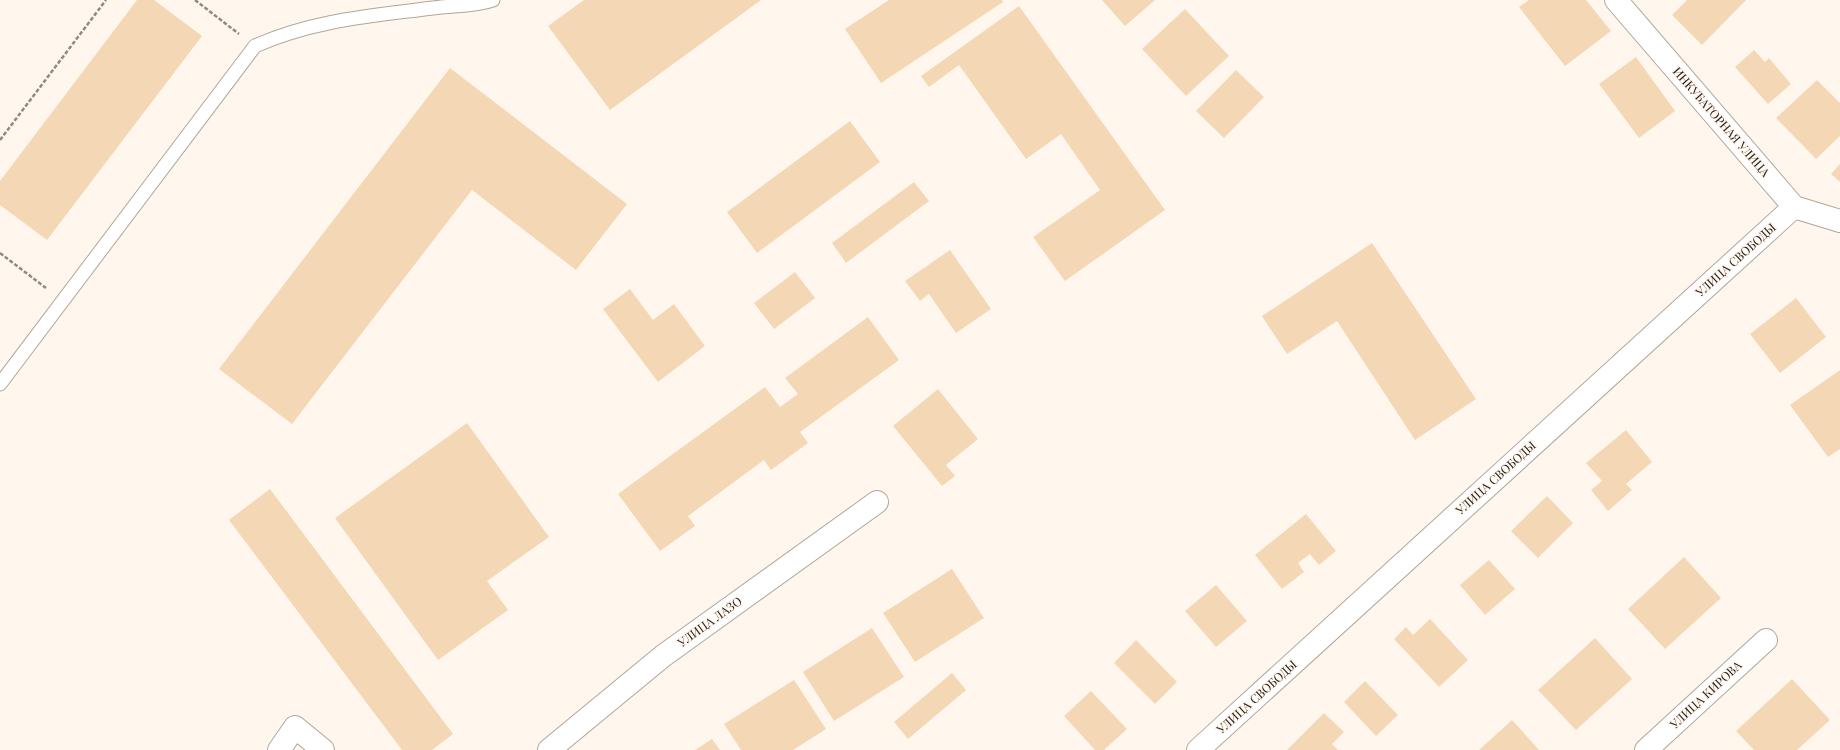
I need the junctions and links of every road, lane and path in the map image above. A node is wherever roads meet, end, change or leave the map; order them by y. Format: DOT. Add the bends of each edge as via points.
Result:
graph roads {
  1 [pos="106,0"];
  2 [pos="195,0"];
  3 [pos="493,0"];
  4 [pos="1616,0"];
  5 [pos="255,46"];
  6 [pos="0,140"];
  7 [pos="1794,207"];
  8 [pos="1840,221"];
  9 [pos="0,253"];
  10 [pos="63,301"];
  11 [pos="0,384"];
  12 [pos="877,502"];
  13 [pos="1766,640"];
  14 [pos="279,750"];
  15 [pos="323,750"];
  16 [pos="549,750"];
  17 [pos="1198,750"];
  18 [pos="1646,750"];
  1 -- 6 [label="path"];
  2 -- 5 [label="path"];
  3 -- 5 [label="lane" via="330,21 289,32"];
  4 -- 7 [label="street, ИНКУБАТОРНАЯ УЛИЦА"];
  5 -- 10 [label="lane"];
  7 -- 8 [label="street"];
  7 -- 17 [label="street, УЛИЦА СВОБОДЫ"];
  9 -- 10 [label="path"];
  10 -- 11 [label="lane"];
  12 -- 16 [label="street, УЛИЦА ЛАЗО" via="663,656"];
  13 -- 18 [label="street, УЛИЦА КИРОВА"];
  14 -- 15 [label="street" via="295,727"];
}
